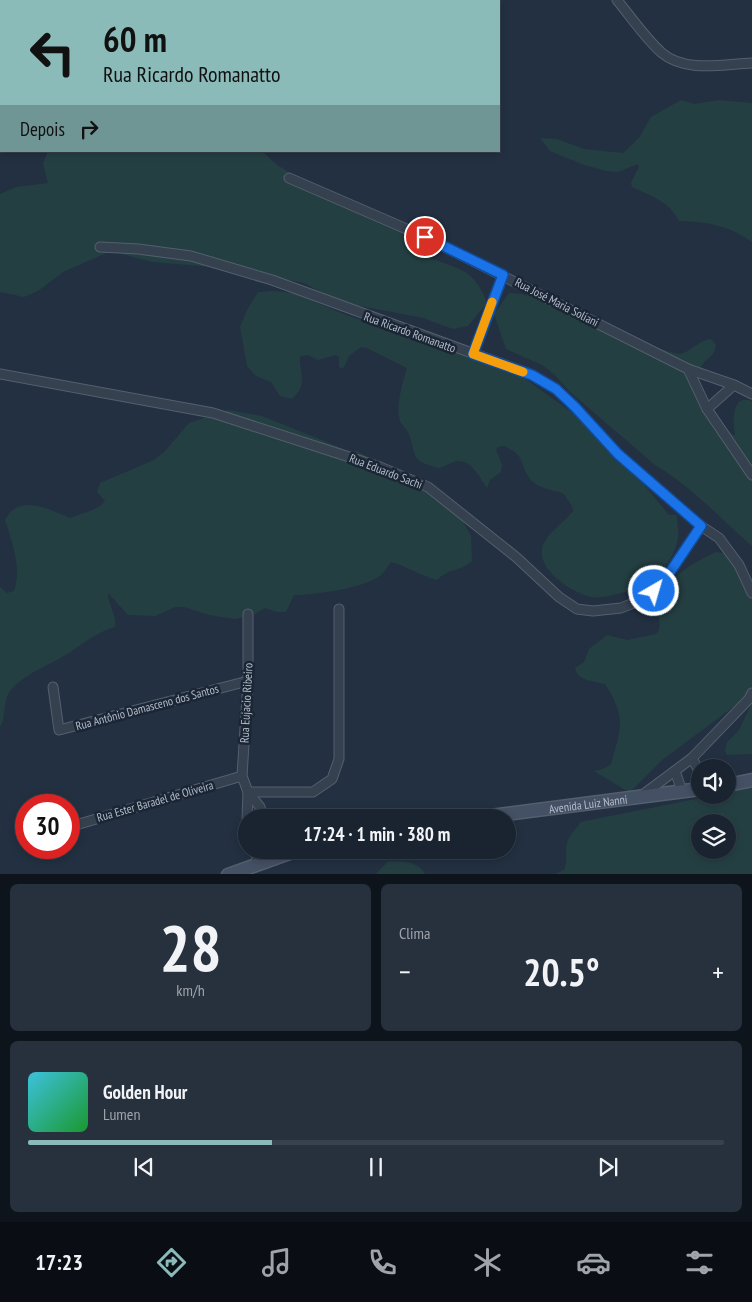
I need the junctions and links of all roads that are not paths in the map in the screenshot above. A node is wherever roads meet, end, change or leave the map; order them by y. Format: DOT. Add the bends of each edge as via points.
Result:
graph roads {
  1 [pos="617,0"];
  2 [pos="752,63"];
  3 [pos="290,178"];
  4 [pos="100,247"];
  5 [pos="503,275"];
  6 [pos="473,354"];
  7 [pos="688,369"];
  8 [pos="0,374"];
  9 [pos="734,385"];
  10 [pos="752,394"];
  11 [pos="707,409"];
  12 [pos="752,475"];
  13 [pos="701,526"];
  14 [pos="752,593"];
  15 [pos="339,609"];
  16 [pos="248,614"];
  17 [pos="248,681"];
  18 [pos="53,687"];
  19 [pos="752,693"];
  20 [pos="692,758"];
  21 [pos="675,771"];
  22 [pos="242,776"];
  23 [pos="752,780"];
  24 [pos="736,783"];
  25 [pos="691,790"];
  26 [pos="682,791"];
  27 [pos="248,792"];
  28 [pos="641,796"];
  29 [pos="247,809"];
  30 [pos="260,809"];
  31 [pos="516,813"];
  32 [pos="80,824"];
  33 [pos="257,859"];
  34 [pos="266,859"];
  35 [pos="258,864"];
  36 [pos="228,874"];
  1 -- 2 [label="street" via="663,54 680,62 697,66"];
  3 -- 5 [label="street, Rua José Maria Soliani"];
  4 -- 6 [label="street, Rua Ricardo Romanatto" via="138,248 191,256 272,280"];
  5 -- 6 [label="street"];
  5 -- 7 [label="street, Rua José Maria Soliani"];
  6 -- 13 [label="street, Rua Ricardo Romanatto" via="532,375 556,389 618,454"];
  7 -- 9 [label="street, Rua José Maria Soliani"];
  7 -- 11 [label="street"];
  8 -- 13 [label="street, Rua Eduardo Sachi" via="213,413 388,470 428,487 577,609 621,608 646,598 662,584"];
  9 -- 10 [label="street, Rua José Maria Soliani"];
  9 -- 11 [label="street"];
  11 -- 12 [label="street"];
  13 -- 14 [label="street, Rua Ricardo Romanatto" via="720,538 739,565"];
  15 -- 27 [label="street" via="339,759 332,778 313,792"];
  16 -- 17 [label="street, Rua Eujacio Ribeiro"];
  17 -- 18 [label="street, Rua Antônio Damasceno dos Santos" via="59,730"];
  17 -- 22 [label="street, Rua Eujacio Ribeiro"];
  19 -- 20 [label="street"];
  20 -- 21 [label="street"];
  21 -- 26 [label="street"];
  21 -- 28 [label="street"];
  22 -- 27 [label="street, Rua Eujacio Ribeiro"];
  22 -- 32 [label="street, Rua Ester Baradel de Oliveira"];
  23 -- 24 [label="street"];
  25 -- 26 [label="street, Avenida Luiz Nanni"];
  26 -- 28 [label="street, Avenida Luiz Nanni"];
  27 -- 29 [label="street, Rua Eujacio Ribeiro"];
  27 -- 30 [label="street, Rua Eujacio Ribeiro"];
  28 -- 31 [label="street, Avenida Luiz Nanni"];
  33 -- 35 [label="street"];
  34 -- 35 [label="street"];
  35 -- 36 [label="street"];
}
